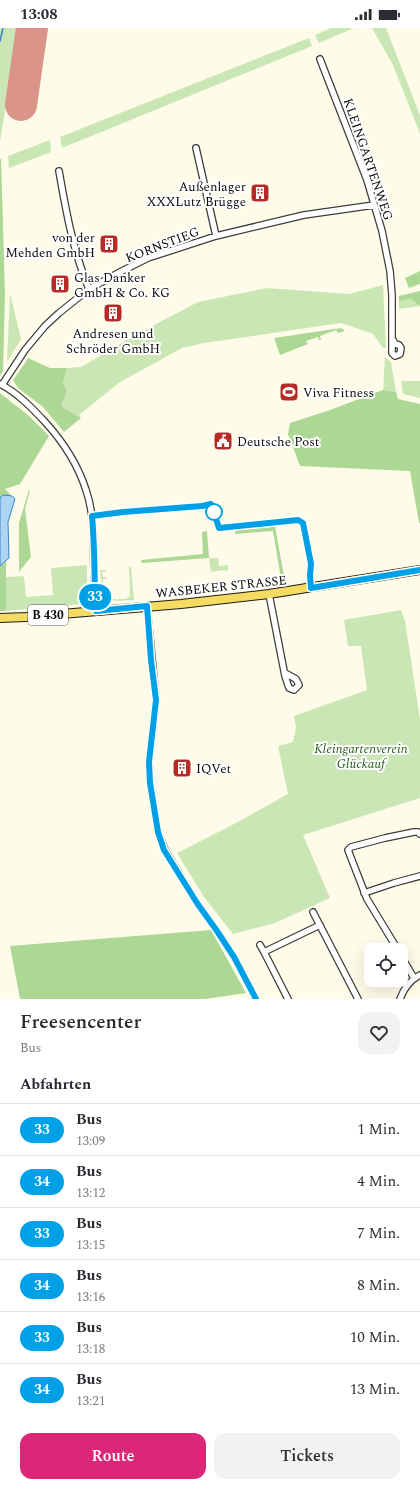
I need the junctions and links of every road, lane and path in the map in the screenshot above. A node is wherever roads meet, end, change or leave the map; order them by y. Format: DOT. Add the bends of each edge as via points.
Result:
graph roads {
  1 [pos="320,60"];
  2 [pos="196,148"];
  3 [pos="60,171"];
  4 [pos="374,205"];
  5 [pos="216,236"];
  6 [pos="89,289"];
  7 [pos="393,340"];
  8 [pos="1,385"];
  9 [pos="420,570"];
  10 [pos="269,594"];
  11 [pos="147,606"];
  12 [pos="96,611"];
  13 [pos="0,618"];
  14 [pos="284,673"];
  15 [pos="420,834"];
  16 [pos="420,876"];
  17 [pos="364,893"];
  18 [pos="314,912"];
  19 [pos="320,925"];
  20 [pos="394,943"];
  21 [pos="260,945"];
  22 [pos="264,952"];
  23 [pos="408,968"];
  24 [pos="420,975"];
  25 [pos="414,978"];
  26 [pos="256,999"];
  27 [pos="288,999"];
  28 [pos="357,999"];
  29 [pos="400,999"];
  1 -- 4 [label="street, KLEINGARTENWEG" via="368,180"];
  2 -- 5 [label="street"];
  3 -- 6 [label="street" via="72,239"];
  4 -- 5 [label="street, KORNSTIEG" via="304,215"];
  4 -- 7 [label="street, KLEINGARTENWEG" via="390,271"];
  5 -- 6 [label="street, KORNSTIEG" via="148,258"];
  6 -- 8 [label="street, KORNSTIEG" via="45,326"];
  8 -- 12 [label="street" via="35,411 59,439 80,473 92,516"];
  9 -- 10 [label="main road, WASBEKER STRASSE / B 430"];
  10 -- 11 [label="main road, WASBEKER STRASSE / B 430"];
  10 -- 14 [label="street"];
  11 -- 12 [label="main road, WASBEKER STRASSE / B 430"];
  11 -- 26 [label="street" via="156,700 149,762 150,783 158,832 164,850 234,957"];
  12 -- 13 [label="main road, WASBEKER STRASSE / B 430"];
  15 -- 17 [label="street" via="406,833 349,848"];
  16 -- 17 [label="street"];
  17 -- 20 [label="street"];
  18 -- 19 [label="street"];
  19 -- 22 [label="street"];
  19 -- 28 [label="street"];
  21 -- 22 [label="street"];
  22 -- 27 [label="street"];
  23 -- 25 [label="street"];
  24 -- 25 [label="street"];
  25 -- 29 [label="street"];
}
